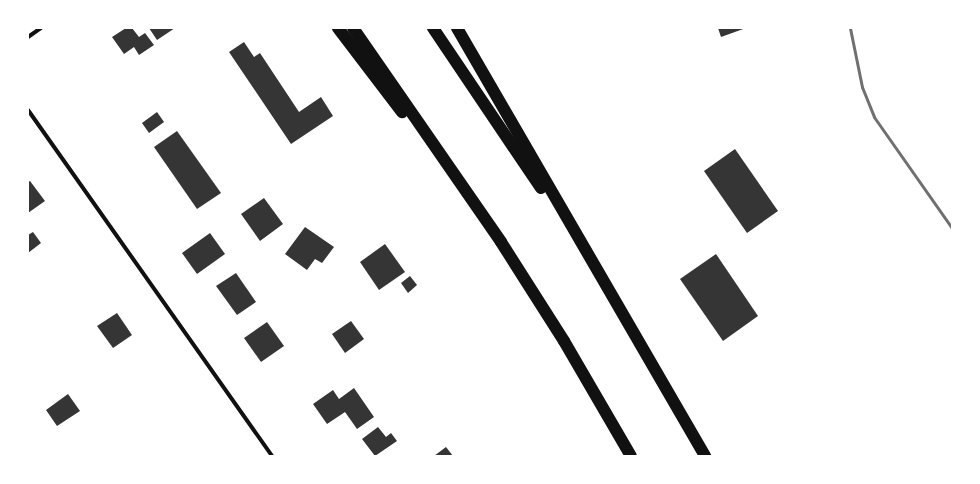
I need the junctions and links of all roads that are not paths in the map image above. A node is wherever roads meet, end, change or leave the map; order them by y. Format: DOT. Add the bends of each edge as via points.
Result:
graph roads {
  1 [pos="41,28"];
  2 [pos="338,28"];
  3 [pos="353,28"];
  4 [pos="433,28"];
  5 [pos="457,28"];
  6 [pos="28,37"];
  7 [pos="28,110"];
  8 [pos="501,242"];
  9 [pos="601,279"];
  10 [pos="272,456"];
  11 [pos="631,456"];
  12 [pos="705,456"];
  1 -- 6 [label="street"];
  2 -- 8 [label="highway"];
  3 -- 8 [label="highway"];
  4 -- 9 [label="highway"];
  5 -- 9 [label="highway"];
  7 -- 10 [label="street"];
  8 -- 11 [label="highway" via="564,341"];
  9 -- 12 [label="highway"];
}
